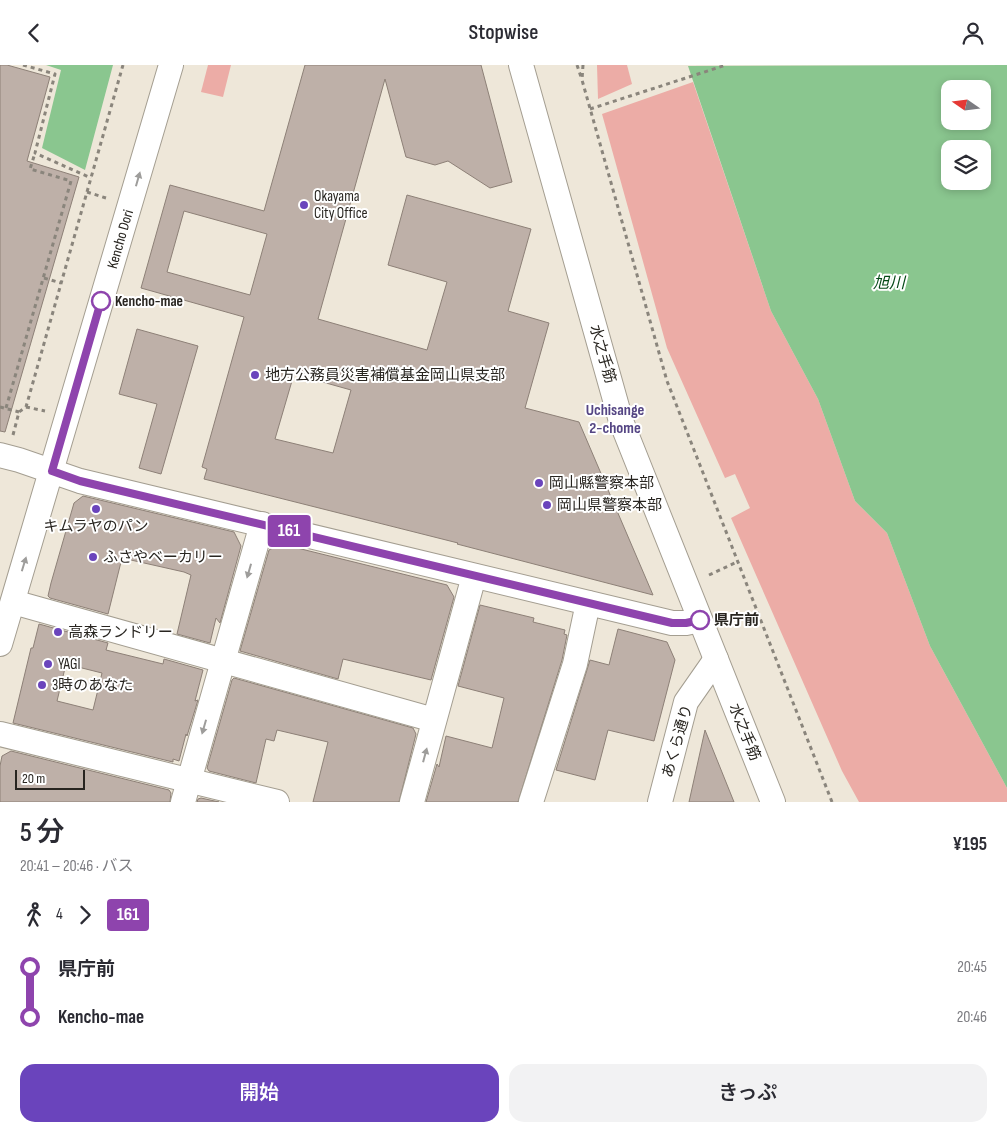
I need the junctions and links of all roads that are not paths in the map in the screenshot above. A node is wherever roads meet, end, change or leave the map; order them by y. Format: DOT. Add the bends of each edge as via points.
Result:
graph roads {
  1 [pos="171,65"];
  2 [pos="521,65"];
  3 [pos="6,447"];
  4 [pos="52,471"];
  5 [pos="262,524"];
  6 [pos="474,576"];
  7 [pos="13,602"];
  8 [pos="588,603"];
  9 [pos="700,620"];
  10 [pos="0,644"];
  11 [pos="716,659"];
  12 [pos="223,660"];
  13 [pos="434,721"];
  14 [pos="0,734"];
  15 [pos="186,791"];
  16 [pos="277,802"];
  17 [pos="412,802"];
  18 [pos="531,802"];
  19 [pos="660,802"];
  20 [pos="773,802"];
  4 -- 1 [label="street, Kencho Dori, one-way"];
  2 -- 9 [label="street, 水之手筋" via="622,421"];
  3 -- 4 [label="street"];
  4 -- 5 [label="street" via="80,481"];
  7 -- 4 [label="street, Kencho Dori, one-way"];
  5 -- 6 [label="street"];
  5 -- 12 [label="street, one-way"];
  6 -- 8 [label="street"];
  6 -- 13 [label="street"];
  7 -- 10 [label="street, Kencho Dori"];
  7 -- 12 [label="street"];
  8 -- 9 [label="street" via="672,623"];
  8 -- 18 [label="street" via="575,664"];
  9 -- 11 [label="street, 水之手筋"];
  11 -- 19 [label="street, あくら通り" via="686,702"];
  11 -- 20 [label="street, 水之手筋"];
  12 -- 13 [label="street"];
  12 -- 15 [label="street, one-way"];
  17 -- 13 [label="street, one-way"];
  14 -- 15 [label="street"];
  15 -- 16 [label="street"];
}
